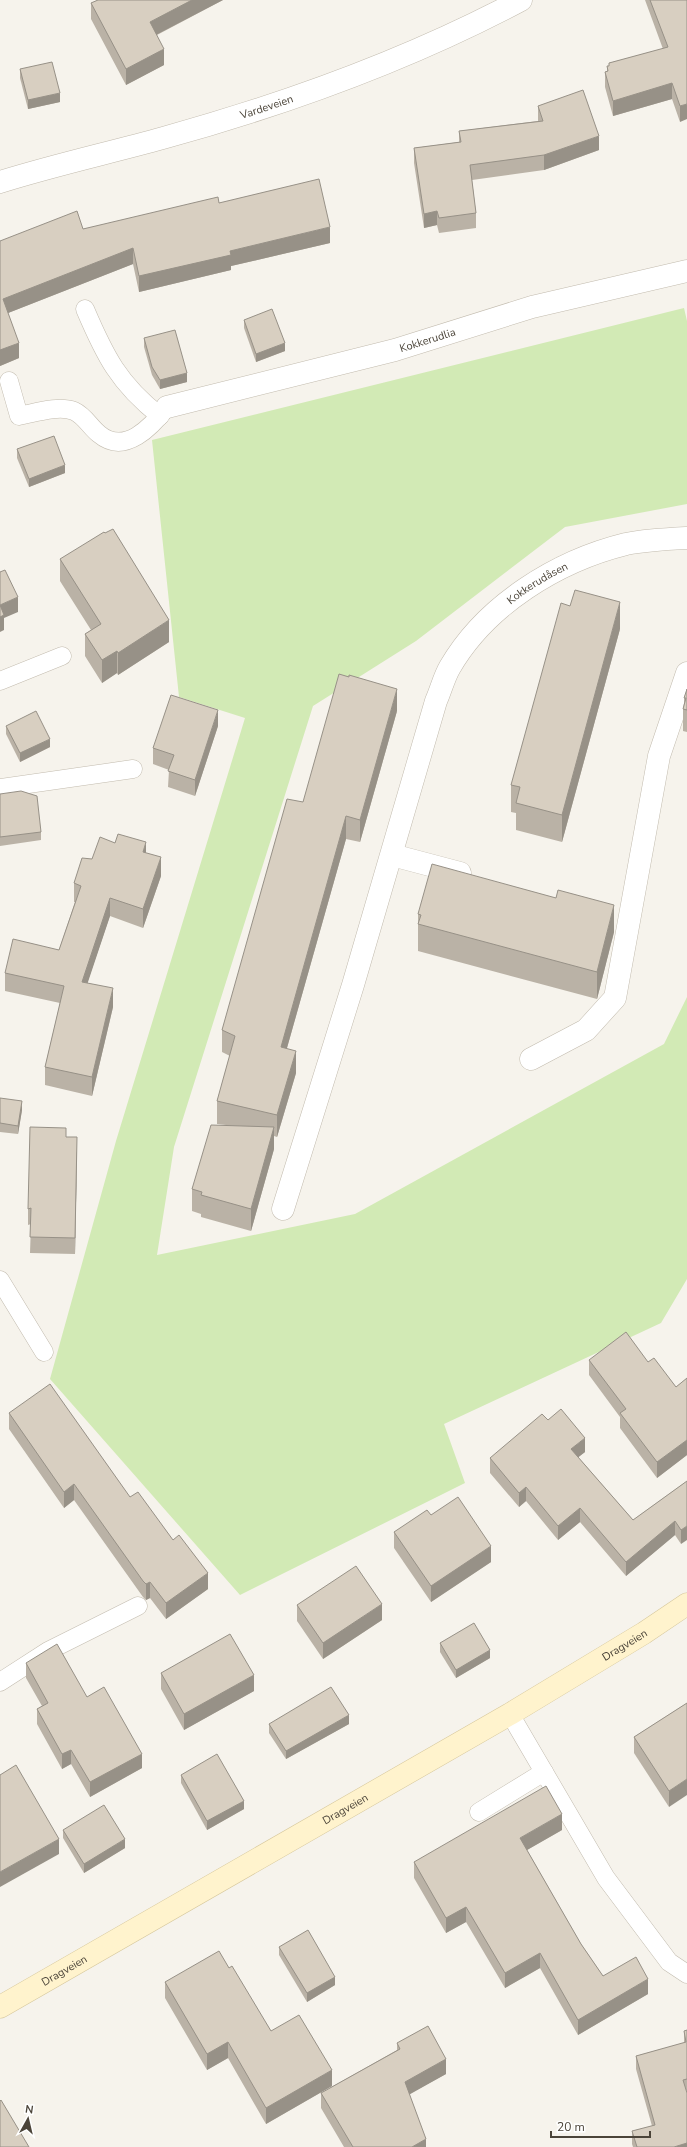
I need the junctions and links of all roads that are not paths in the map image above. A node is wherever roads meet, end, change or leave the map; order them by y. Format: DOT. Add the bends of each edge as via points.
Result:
graph roads {
  1 [pos="521,0"];
  2 [pos="0,182"];
  3 [pos="687,271"];
  4 [pos="85,309"];
  5 [pos="8,381"];
  6 [pos="164,412"];
  7 [pos="687,538"];
  8 [pos="62,656"];
  9 [pos="687,673"];
  10 [pos="0,681"];
  11 [pos="133,769"];
  12 [pos="0,788"];
  13 [pos="392,855"];
  14 [pos="478,878"];
  15 [pos="531,1059"];
  16 [pos="283,1209"];
  17 [pos="0,1280"];
  18 [pos="44,1352"];
  19 [pos="687,1604"];
  20 [pos="138,1606"];
  21 [pos="0,1682"];
  22 [pos="510,1714"];
  23 [pos="544,1772"];
  24 [pos="479,1812"];
  25 [pos="687,1974"];
  26 [pos="0,2007"];
  1 -- 2 [label="street, Vardeveien" via="467,28 396,59 290,99 165,138"];
  3 -- 6 [label="street, Kokkerudlia" via="532,307 395,350"];
  4 -- 6 [label="lane" via="103,350 120,378 139,400"];
  5 -- 6 [label="lane" via="19,416 60,409 74,411 88,420 99,434 110,441 133,439 152,427"];
  7 -- 13 [label="street, Kokkerudåsen" via="627,544 591,554 546,576 509,600 478,630 450,667 436,701"];
  8 -- 10 [label="lane"];
  9 -- 15 [label="street" via="659,756 615,998 586,1030"];
  11 -- 12 [label="lane"];
  13 -- 14 [label="street"];
  13 -- 16 [label="street, Kokkerudåsen"];
  17 -- 18 [label="lane"];
  19 -- 22 [label="main road, Dragveien"];
  20 -- 21 [label="lane" via="48,1651"];
  22 -- 23 [label="lane"];
  22 -- 26 [label="main road, Dragveien"];
  23 -- 24 [label="lane"];
  23 -- 25 [label="lane" via="606,1878 669,1962"];
}
